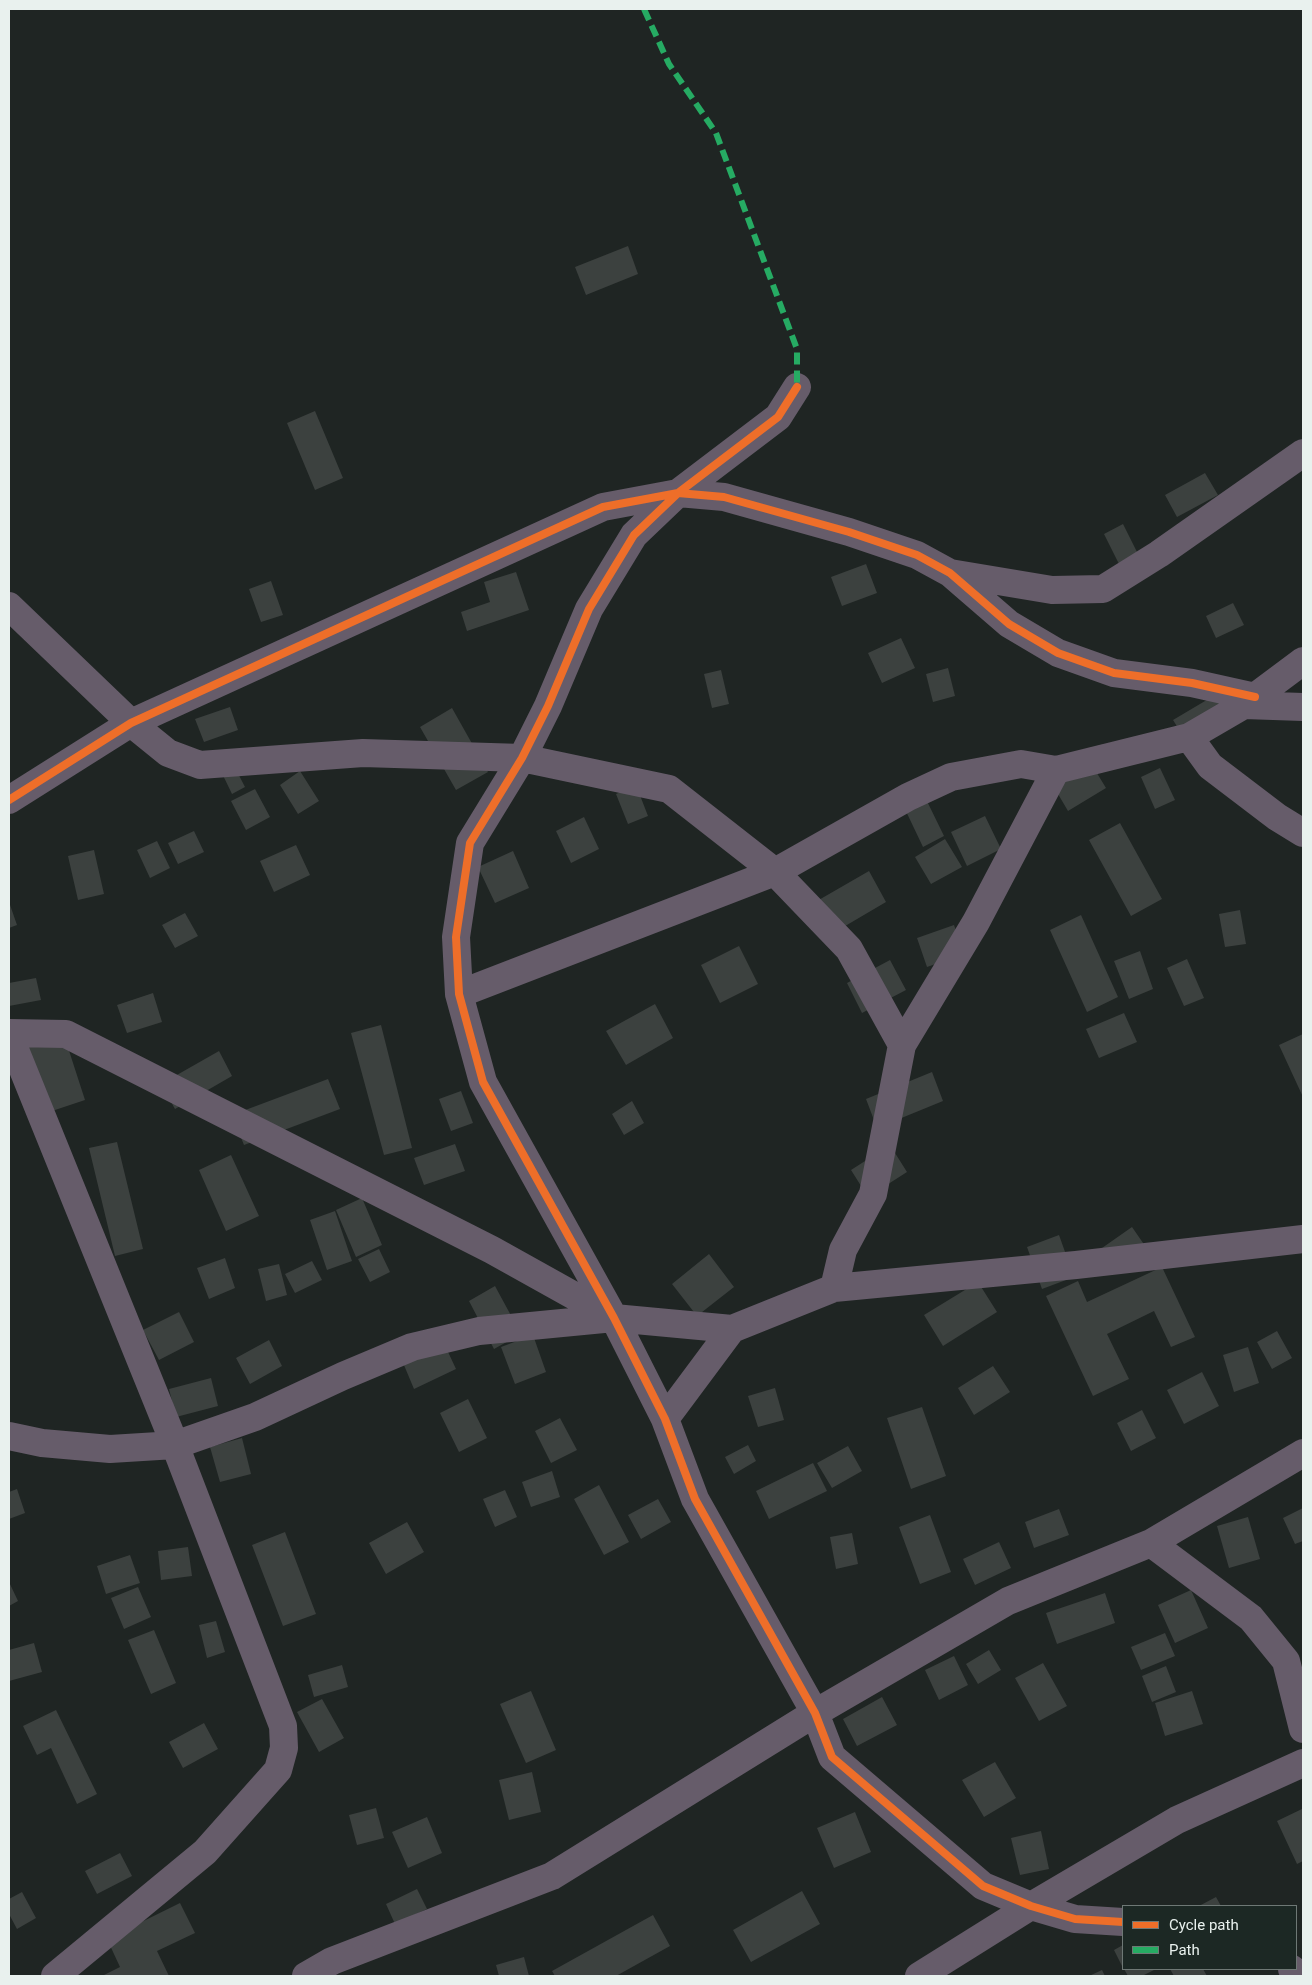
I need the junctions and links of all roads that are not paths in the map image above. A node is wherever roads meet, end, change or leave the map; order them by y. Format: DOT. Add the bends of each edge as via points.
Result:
graph roads {
  1 [pos="797,387"];
  2 [pos="1303,453"];
  3 [pos="678,493"];
  4 [pos="950,573"];
  5 [pos="9,606"];
  6 [pos="1303,660"];
  7 [pos="1250,701"];
  8 [pos="1303,707"];
  9 [pos="131,723"];
  10 [pos="1189,738"];
  11 [pos="522,758"];
  12 [pos="1056,770"];
  13 [pos="9,800"];
  14 [pos="1303,833"];
  15 [pos="775,872"];
  16 [pos="459,994"];
  17 [pos="9,1034"];
  18 [pos="902,1045"];
  19 [pos="1303,1239"];
  20 [pos="834,1288"];
  21 [pos="614,1318"];
  22 [pos="732,1329"];
  23 [pos="665,1419"];
  24 [pos="9,1436"];
  25 [pos="175,1445"];
  26 [pos="1303,1453"];
  27 [pos="1151,1543"];
  28 [pos="815,1714"];
  29 [pos="1303,1729"];
  30 [pos="1303,1763"];
  31 [pos="1031,1906"];
  32 [pos="1122,1922"];
  33 [pos="55,1976"];
  34 [pos="306,1976"];
  35 [pos="918,1976"];
  1 -- 3 [label="street" via="778,417"];
  2 -- 4 [label="street" via="1159,554 1103,589 1052,590"];
  3 -- 4 [label="street" via="724,497 849,532 917,555"];
  3 -- 9 [label="street" via="603,507"];
  3 -- 11 [label="street" via="634,535 589,609"];
  4 -- 7 [label="street" via="1009,624 1058,653 1114,672 1192,683"];
  5 -- 9 [label="street"];
  6 -- 7 [label="street"];
  7 -- 8 [label="street"];
  7 -- 10 [label="street"];
  9 -- 11 [label="street" via="168,752 200,765 363,753"];
  9 -- 13 [label="street"];
  10 -- 12 [label="street"];
  10 -- 14 [label="street" via="1210,766 1276,817"];
  11 -- 15 [label="street" via="669,789"];
  11 -- 16 [label="street" via="470,843 456,937"];
  12 -- 15 [label="street" via="1020,764 951,777 908,797"];
  12 -- 18 [label="street" via="976,922"];
  15 -- 16 [label="street"];
  15 -- 18 [label="street" via="849,950"];
  16 -- 21 [label="street" via="483,1082"];
  17 -- 21 [label="street" via="66,1034 492,1250"];
  17 -- 25 [label="street"];
  18 -- 20 [label="street" via="873,1194 843,1250"];
  19 -- 20 [label="street"];
  20 -- 22 [label="street"];
  21 -- 22 [label="street"];
  21 -- 23 [label="street"];
  21 -- 25 [label="street" via="479,1331 412,1347 255,1417"];
  22 -- 23 [label="street"];
  23 -- 28 [label="street" via="695,1499"];
  24 -- 25 [label="street" via="42,1443 110,1449"];
  25 -- 33 [label="street" via="283,1726 284,1748 278,1770 205,1852"];
  26 -- 27 [label="street"];
  27 -- 28 [label="street" via="1008,1601"];
  27 -- 29 [label="street" via="1251,1618 1286,1661"];
  28 -- 31 [label="street" via="832,1758 983,1886"];
  28 -- 34 [label="street" via="552,1876 332,1961"];
  30 -- 31 [label="street" via="1177,1820"];
  31 -- 32 [label="street" via="1075,1919"];
  31 -- 35 [label="street"];
}
